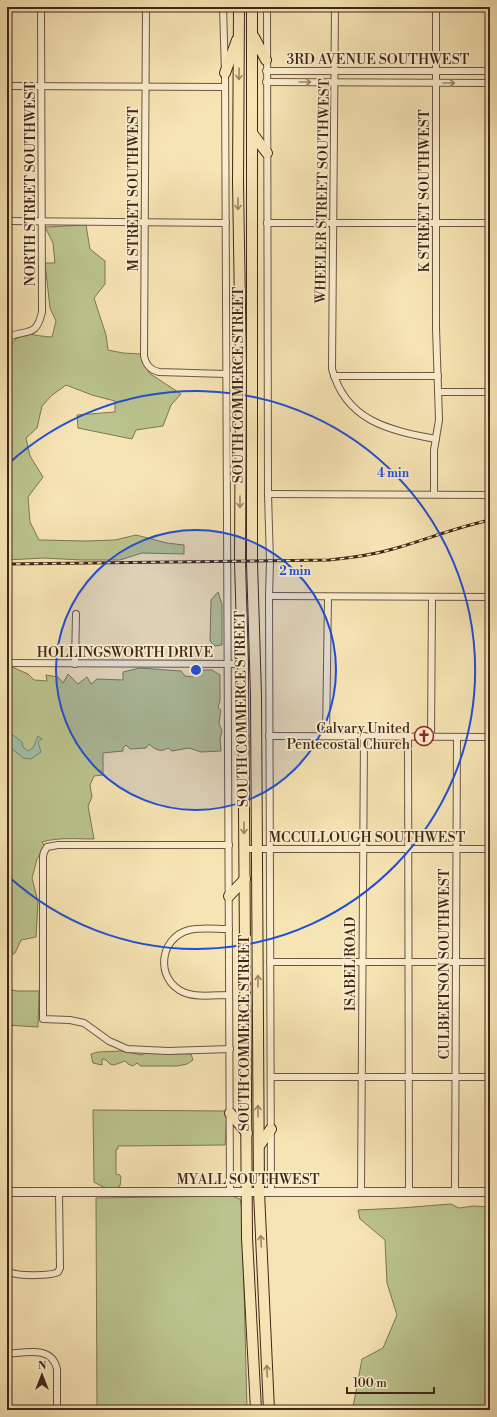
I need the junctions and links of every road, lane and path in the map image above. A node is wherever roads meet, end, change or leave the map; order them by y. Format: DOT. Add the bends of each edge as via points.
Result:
graph roads {
  1 [pos="41,7"];
  2 [pos="146,7"];
  3 [pos="223,7"];
  4 [pos="239,7"];
  5 [pos="252,7"];
  6 [pos="266,7"];
  7 [pos="335,7"];
  8 [pos="436,7"];
  9 [pos="239,32"];
  10 [pos="253,36"];
  11 [pos="266,60"];
  12 [pos="266,71"];
  13 [pos="335,71"];
  14 [pos="490,71"];
  15 [pos="436,72"];
  16 [pos="225,74"];
  17 [pos="266,82"];
  18 [pos="334,82"];
  19 [pos="436,83"];
  20 [pos="490,83"];
  21 [pos="7,86"];
  22 [pos="42,86"];
  23 [pos="146,86"];
  24 [pos="225,87"];
  25 [pos="252,133"];
  26 [pos="267,153"];
  27 [pos="7,221"];
  28 [pos="42,221"];
  29 [pos="145,222"];
  30 [pos="226,223"];
  31 [pos="267,223"];
  32 [pos="333,223"];
  33 [pos="436,223"];
  34 [pos="490,223"];
  35 [pos="7,338"];
  36 [pos="226,374"];
  37 [pos="334,376"];
  38 [pos="438,376"];
  39 [pos="438,392"];
  40 [pos="490,392"];
  41 [pos="436,439"];
  42 [pos="268,494"];
  43 [pos="434,494"];
  44 [pos="490,495"];
  45 [pos="269,596"];
  46 [pos="328,597"];
  47 [pos="432,597"];
  48 [pos="490,597"];
  49 [pos="76,614"];
  50 [pos="7,663"];
  51 [pos="75,664"];
  52 [pos="228,664"];
  53 [pos="243,664"];
  54 [pos="256,696"];
  55 [pos="269,736"];
  56 [pos="326,736"];
  57 [pos="364,736"];
  58 [pos="408,737"];
  59 [pos="430,737"];
  60 [pos="457,737"];
  61 [pos="490,737"];
  62 [pos="229,845"];
  63 [pos="244,849"];
  64 [pos="257,849"];
  65 [pos="270,849"];
  66 [pos="363,849"];
  67 [pos="408,849"];
  68 [pos="457,849"];
  69 [pos="490,849"];
  70 [pos="245,879"];
  71 [pos="229,896"];
  72 [pos="229,929"];
  73 [pos="270,962"];
  74 [pos="362,962"];
  75 [pos="408,962"];
  76 [pos="456,962"];
  77 [pos="490,962"];
  78 [pos="229,994"];
  79 [pos="230,1049"];
  80 [pos="271,1077"];
  81 [pos="362,1077"];
  82 [pos="409,1077"];
  83 [pos="456,1077"];
  84 [pos="490,1077"];
  85 [pos="230,1113"];
  86 [pos="271,1129"];
  87 [pos="247,1133"];
  88 [pos="259,1146"];
  89 [pos="7,1192"];
  90 [pos="59,1192"];
  91 [pos="230,1192"];
  92 [pos="247,1192"];
  93 [pos="259,1192"];
  94 [pos="271,1192"];
  95 [pos="361,1192"];
  96 [pos="409,1192"];
  97 [pos="455,1192"];
  98 [pos="490,1192"];
  99 [pos="7,1270"];
  100 [pos="7,1354"];
  101 [pos="57,1410"];
  102 [pos="256,1410"];
  103 [pos="269,1410"];
  1 -- 22 [label="street, NORTH STREET SOUTHWEST"];
  2 -- 23 [label="street, M STREET SOUTHWEST"];
  3 -- 16 [label="street"];
  4 -- 9 [label="main road, SOUTH COMMERCE STREET"];
  5 -- 10 [label="main road, SOUTH COMMERCE STREET"];
  6 -- 11 [label="street"];
  7 -- 13 [label="street, WHEELER STREET SOUTHWEST"];
  8 -- 15 [label="street, K STREET SOUTHWEST"];
  9 -- 16 [label="main road"];
  9 -- 53 [label="main road, SOUTH COMMERCE STREET, one-way" via="240,562"];
  10 -- 11 [label="main road"];
  10 -- 25 [label="main road, SOUTH COMMERCE STREET"];
  11 -- 12 [label="street"];
  12 -- 13 [label="street, 3RD AVENUE SOUTHWEST"];
  12 -- 17 [label="street"];
  13 -- 15 [label="street, 3RD AVENUE SOUTHWEST"];
  13 -- 18 [label="street, WHEELER STREET SOUTHWEST"];
  14 -- 15 [label="street, 3RD AVENUE SOUTHWEST"];
  15 -- 19 [label="street, K STREET SOUTHWEST"];
  16 -- 24 [label="street"];
  17 -- 18 [label="street, 3RD AVENUE SOUTHWEST, one-way"];
  17 -- 26 [label="street"];
  18 -- 19 [label="street, 3RD AVENUE SOUTHWEST"];
  18 -- 32 [label="street, WHEELER STREET SOUTHWEST"];
  19 -- 20 [label="street, 3RD AVENUE SOUTHWEST, one-way"];
  19 -- 33 [label="street, K STREET SOUTHWEST"];
  21 -- 22 [label="street"];
  22 -- 23 [label="street"];
  22 -- 28 [label="street, NORTH STREET SOUTHWEST"];
  23 -- 24 [label="street"];
  23 -- 29 [label="street, M STREET SOUTHWEST"];
  24 -- 30 [label="street"];
  25 -- 26 [label="main road"];
  25 -- 54 [label="main road, SOUTH COMMERCE STREET" via="252,562"];
  26 -- 31 [label="street"];
  27 -- 28 [label="street"];
  28 -- 29 [label="street"];
  28 -- 35 [label="street, NORTH STREET SOUTHWEST" via="40,318 30,332"];
  29 -- 30 [label="street"];
  29 -- 36 [label="street, M STREET SOUTHWEST" via="145,361 151,369 163,373"];
  30 -- 36 [label="street"];
  31 -- 32 [label="street"];
  31 -- 42 [label="street"];
  32 -- 33 [label="street"];
  32 -- 37 [label="street, WHEELER STREET SOUTHWEST"];
  33 -- 34 [label="street"];
  33 -- 38 [label="street, K STREET SOUTHWEST"];
  36 -- 52 [label="street"];
  37 -- 38 [label="street"];
  37 -- 41 [label="street, WHEELER STREET SOUTHWEST" via="346,400 366,418 397,431"];
  38 -- 39 [label="street, K STREET SOUTHWEST"];
  39 -- 40 [label="street"];
  39 -- 41 [label="street" via="439,420"];
  41 -- 43 [label="street" via="433,465"];
  42 -- 43 [label="street"];
  42 -- 45 [label="street"];
  43 -- 44 [label="street"];
  45 -- 46 [label="street"];
  45 -- 55 [label="street"];
  46 -- 47 [label="street"];
  46 -- 56 [label="street"];
  47 -- 48 [label="street"];
  47 -- 59 [label="street"];
  49 -- 51 [label="street"];
  50 -- 51 [label="street, HOLLINGSWORTH DRIVE"];
  51 -- 52 [label="street, HOLLINGSWORTH DRIVE"];
  52 -- 53 [label="street, HOLLINGSWORTH DRIVE"];
  52 -- 62 [label="street"];
  53 -- 54 [label="main road" via="247,667 251,687"];
  53 -- 63 [label="main road, SOUTH COMMERCE STREET, one-way"];
  54 -- 64 [label="main road, SOUTH COMMERCE STREET"];
  55 -- 56 [label="street"];
  55 -- 65 [label="street"];
  56 -- 57 [label="street"];
  57 -- 58 [label="street"];
  57 -- 66 [label="street, ISABEL ROAD"];
  58 -- 59 [label="street"];
  58 -- 67 [label="street"];
  59 -- 60 [label="street"];
  60 -- 61 [label="street"];
  60 -- 68 [label="street, CULBERTSON SOUTHWEST"];
  62 -- 71 [label="street"];
  62 -- 79 [label="street" via="58,845 45,850 43,1019 84,1023 122,1047 144,1050"];
  63 -- 64 [label="street, MCCULLOUGH SOUTHWEST"];
  63 -- 70 [label="main road, SOUTH COMMERCE STREET"];
  64 -- 65 [label="street, MCCULLOUGH SOUTHWEST"];
  88 -- 64 [label="main road, SOUTH COMMERCE STREET, one-way"];
  65 -- 66 [label="street, MCCULLOUGH SOUTHWEST"];
  65 -- 73 [label="street"];
  66 -- 67 [label="street, MCCULLOUGH SOUTHWEST"];
  66 -- 74 [label="street, ISABEL ROAD"];
  67 -- 68 [label="street, MCCULLOUGH SOUTHWEST"];
  67 -- 75 [label="street"];
  68 -- 69 [label="street, MCCULLOUGH SOUTHWEST"];
  68 -- 76 [label="street, CULBERTSON SOUTHWEST"];
  70 -- 71 [label="main road"];
  70 -- 87 [label="main road, SOUTH COMMERCE STREET"];
  71 -- 72 [label="street"];
  72 -- 78 [label="street"];
  72 -- 78 [label="street" via="196,929 181,933 167,947 163,962 169,980 184,992 196,995"];
  73 -- 74 [label="street"];
  73 -- 80 [label="street"];
  74 -- 75 [label="street"];
  74 -- 81 [label="street, ISABEL ROAD"];
  75 -- 76 [label="street"];
  75 -- 82 [label="street"];
  76 -- 77 [label="street"];
  76 -- 83 [label="street, CULBERTSON SOUTHWEST"];
  78 -- 79 [label="street"];
  79 -- 85 [label="street"];
  80 -- 81 [label="street"];
  80 -- 86 [label="street"];
  81 -- 82 [label="street"];
  81 -- 95 [label="street, ISABEL ROAD"];
  82 -- 83 [label="street"];
  82 -- 96 [label="street"];
  83 -- 84 [label="street"];
  83 -- 97 [label="street, CULBERTSON SOUTHWEST"];
  85 -- 87 [label="main road"];
  85 -- 91 [label="street"];
  86 -- 88 [label="main road"];
  86 -- 94 [label="street"];
  87 -- 92 [label="main road, SOUTH COMMERCE STREET"];
  88 -- 93 [label="main road, SOUTH COMMERCE STREET"];
  89 -- 90 [label="street, MYALL SOUTHWEST"];
  90 -- 91 [label="street, MYALL SOUTHWEST"];
  90 -- 99 [label="street" via="58,1272 15,1274"];
  91 -- 92 [label="street, MYALL SOUTHWEST"];
  92 -- 93 [label="street, MYALL SOUTHWEST"];
  92 -- 102 [label="main road, SOUTH COMMERCE STREET"];
  93 -- 94 [label="street, MYALL SOUTHWEST"];
  103 -- 93 [label="main road, SOUTH COMMERCE STREET, one-way"];
  94 -- 95 [label="street, MYALL SOUTHWEST"];
  95 -- 96 [label="street, MYALL SOUTHWEST"];
  96 -- 97 [label="street, MYALL SOUTHWEST"];
  97 -- 98 [label="street, MYALL SOUTHWEST"];
  100 -- 101 [label="street" via="35,1353 51,1356 56,1363 58,1375"];
}
